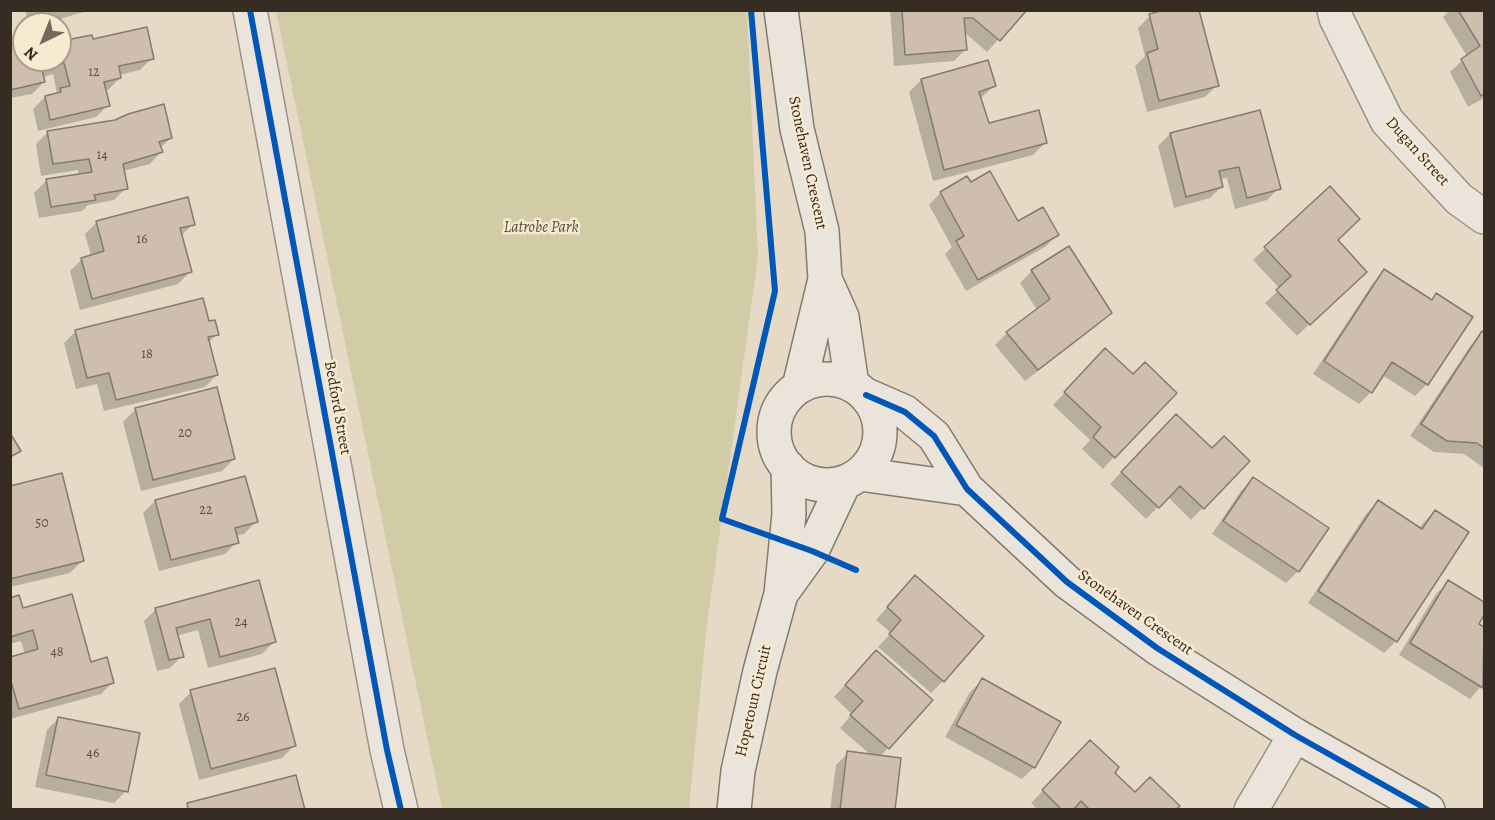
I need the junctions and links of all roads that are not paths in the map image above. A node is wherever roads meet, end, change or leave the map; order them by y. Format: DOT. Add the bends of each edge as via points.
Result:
graph roads {
  1 [pos="250,10"];
  2 [pos="781,10"];
  3 [pos="1334,10"];
  4 [pos="1485,217"];
  5 [pos="825,279"];
  6 [pos="799,387"];
  7 [pos="859,390"];
  8 [pos="788,467"];
  9 [pos="852,478"];
  10 [pos="967,489"];
  11 [pos="781,594"];
  12 [pos="1295,735"];
  13 [pos="400,810"];
  14 [pos="734,810"];
  15 [pos="1251,810"];
  16 [pos="1428,810"];
  1 -- 13 [label="street, Bedford Street"];
  2 -- 5 [label="street, Stonehaven Crescent" via="797,129 822,231"];
  3 -- 4 [label="street, Dugan Street" via="1387,121 1459,199"];
  5 -- 6 [label="street, Stonehaven Crescent"];
  5 -- 7 [label="street, Stonehaven Crescent" via="842,316"];
  6 -- 7 [label="street" via="816,380 835,379"];
  6 -- 8 [label="street" via="778,412 774,430 778,452"];
  7 -- 9 [label="street" via="875,410 880,427 879,445 872,461"];
  7 -- 10 [label="street, Stonehaven Crescent" via="905,412 934,436"];
  8 -- 9 [label="street" via="814,483 829,485"];
  8 -- 11 [label="street, Hopetoun Circuit" via="789,514"];
  9 -- 10 [label="street"];
  9 -- 11 [label="street, Hopetoun Circuit" via="812,551"];
  10 -- 12 [label="street, Stonehaven Crescent" via="1067,582 1157,648"];
  11 -- 14 [label="street, Hopetoun Circuit" via="738,771"];
  12 -- 15 [label="street"];
  12 -- 16 [label="street, Stonehaven Crescent"];
}
